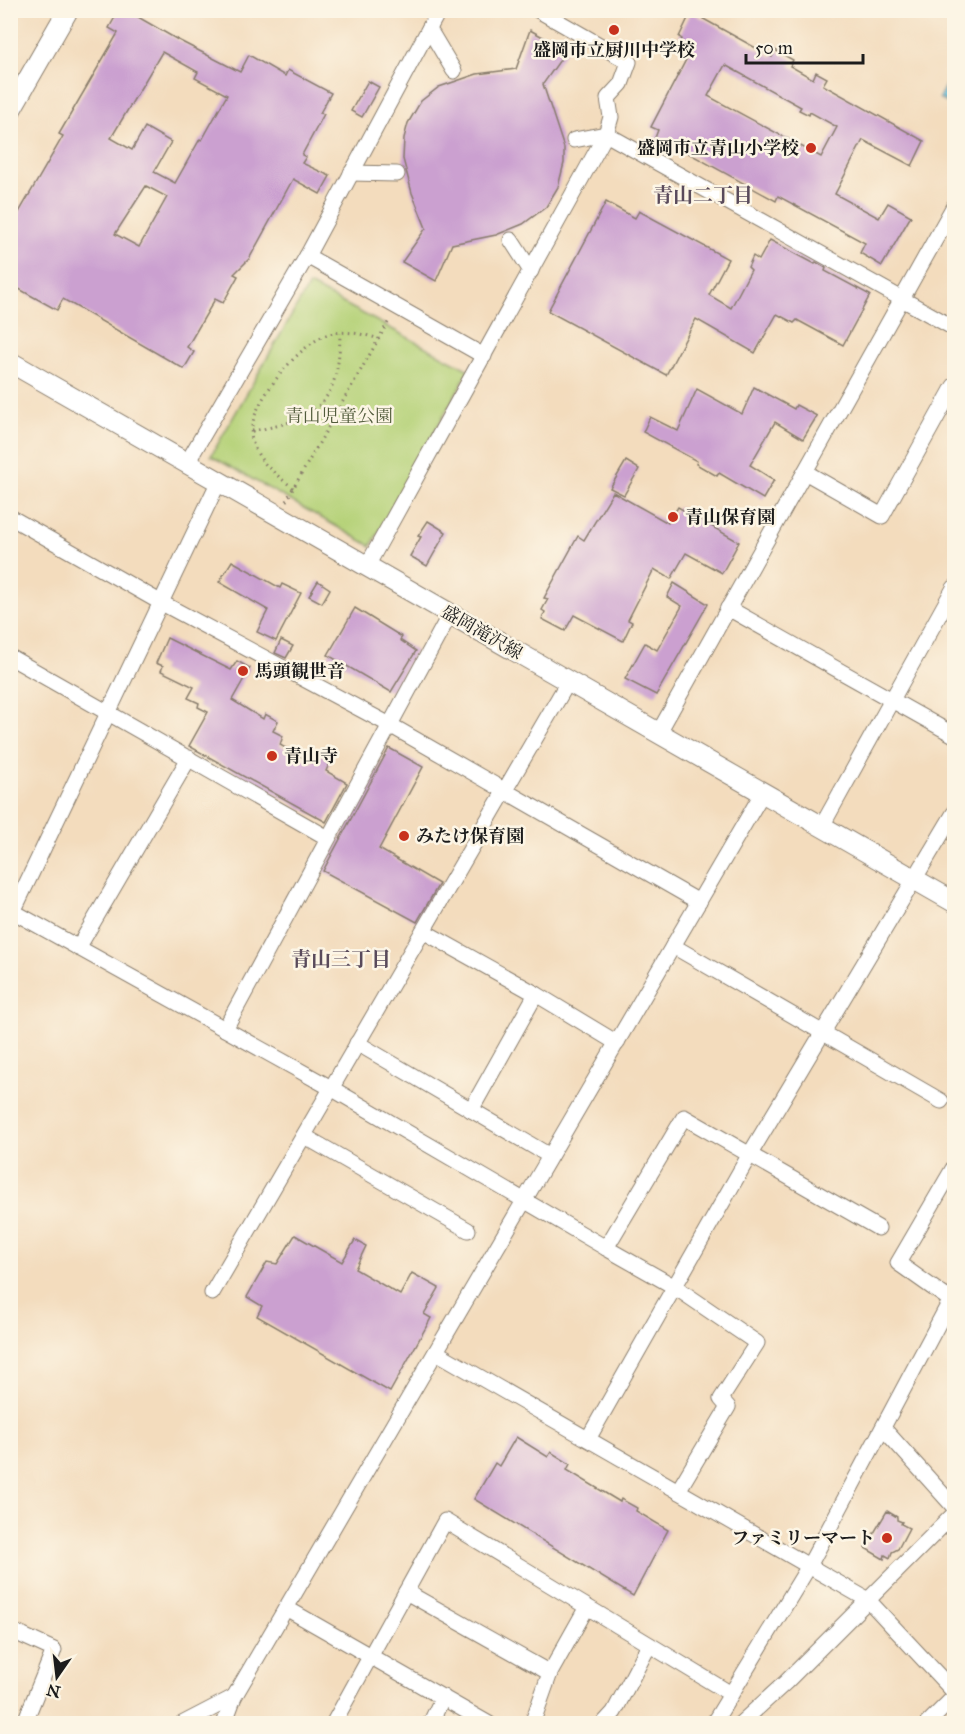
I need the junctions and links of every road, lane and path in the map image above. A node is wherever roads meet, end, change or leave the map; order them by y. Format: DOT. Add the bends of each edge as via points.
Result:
graph roads {
  1 [pos="68,10"];
  2 [pos="439,10"];
  3 [pos="538,10"];
  4 [pos="429,29"];
  5 [pos="454,71"];
  6 [pos="10,111"];
  7 [pos="606,134"];
  8 [pos="574,140"];
  9 [pos="351,173"];
  10 [pos="398,174"];
  11 [pos="954,206"];
  12 [pos="511,240"];
  13 [pos="307,255"];
  14 [pos="531,271"];
  15 [pos="902,299"];
  16 [pos="397,307"];
  17 [pos="954,328"];
  18 [pos="340,333"];
  19 [pos="379,339"];
  20 [pos="484,356"];
  21 [pos="10,362"];
  22 [pos="954,386"];
  23 [pos="251,432"];
  24 [pos="187,463"];
  25 [pos="805,472"];
  26 [pos="219,481"];
  27 [pos="293,488"];
  28 [pos="286,502"];
  29 [pos="10,517"];
  30 [pos="367,566"];
  31 [pos="954,588"];
  32 [pos="159,602"];
  33 [pos="728,608"];
  34 [pos="450,614"];
  35 [pos="10,657"];
  36 [pos="568,682"];
  37 [pos="892,700"];
  38 [pos="109,712"];
  39 [pos="390,725"];
  40 [pos="659,732"];
  41 [pos="954,735"];
  42 [pos="189,758"];
  43 [pos="504,791"];
  44 [pos="763,792"];
  45 [pos="954,813"];
  46 [pos="822,826"];
  47 [pos="328,838"];
  48 [pos="915,880"];
  49 [pos="699,902"];
  50 [pos="954,902"];
  51 [pos="12,915"];
  52 [pos="423,931"];
  53 [pos="673,946"];
  54 [pos="78,948"];
  55 [pos="536,994"];
  56 [pos="225,1029"];
  57 [pos="823,1033"];
  58 [pos="357,1043"];
  59 [pos="616,1043"];
  60 [pos="332,1088"];
  61 [pos="941,1101"];
  62 [pos="471,1110"];
  63 [pos="304,1136"];
  64 [pos="750,1154"];
  65 [pos="550,1156"];
  66 [pos="954,1167"];
  67 [pos="525,1200"];
  68 [pos="878,1228"];
  69 [pos="468,1230"];
  70 [pos="606,1248"];
  71 [pos="675,1287"];
  72 [pos="212,1293"];
  73 [pos="950,1295"];
  74 [pos="436,1352"];
  75 [pos="883,1428"];
  76 [pos="588,1439"];
  77 [pos="678,1491"];
  78 [pos="954,1506"];
  79 [pos="954,1514"];
  80 [pos="809,1566"];
  81 [pos="406,1592"];
  82 [pos="868,1600"];
  83 [pos="587,1607"];
  84 [pos="286,1608"];
  85 [pos="10,1630"];
  86 [pos="649,1645"];
  87 [pos="370,1656"];
  88 [pos="550,1673"];
  89 [pos="954,1692"];
  90 [pos="731,1694"];
  91 [pos="234,1697"];
  92 [pos="954,1697"];
  93 [pos="443,1698"];
  94 [pos="24,1724"];
  95 [pos="182,1724"];
  96 [pos="224,1724"];
  97 [pos="333,1724"];
  98 [pos="430,1724"];
  99 [pos="489,1724"];
  100 [pos="532,1724"];
  101 [pos="603,1724"];
  102 [pos="713,1724"];
  103 [pos="740,1724"];
  104 [pos="927,1724"];
  1 -- 6 [label="main road"];
  2 -- 4 [label="street"];
  3 -- 7 [label="street" via="629,62 621,84 608,98 611,117"];
  4 -- 5 [label="street"];
  4 -- 9 [label="street"];
  7 -- 8 [label="street"];
  7 -- 14 [label="street"];
  7 -- 15 [label="street"];
  9 -- 10 [label="street"];
  9 -- 13 [label="street"];
  11 -- 15 [label="street"];
  12 -- 14 [label="street"];
  13 -- 16 [label="street"];
  13 -- 24 [label="street"];
  14 -- 20 [label="street"];
  15 -- 17 [label="street"];
  15 -- 25 [label="street"];
  16 -- 19 [label="path"];
  16 -- 20 [label="street"];
  18 -- 19 [label="path"];
  18 -- 23 [label="path" via="319,338 298,354 260,404"];
  18 -- 23 [label="path" via="336,376 321,406 299,419"];
  19 -- 27 [label="path"];
  20 -- 30 [label="street"];
  21 -- 24 [label="main road, 盛岡滝沢線"];
  22 -- 25 [label="street" via="882,516"];
  23 -- 27 [label="path" via="265,465"];
  24 -- 26 [label="main road, 盛岡滝沢線"];
  25 -- 33 [label="street"];
  26 -- 30 [label="main road, 盛岡滝沢線"];
  26 -- 32 [label="street"];
  27 -- 28 [label="path"];
  29 -- 32 [label="street"];
  30 -- 34 [label="main road, 盛岡滝沢線"];
  31 -- 37 [label="street"];
  32 -- 38 [label="street"];
  32 -- 39 [label="street"];
  33 -- 37 [label="street"];
  33 -- 40 [label="street"];
  34 -- 36 [label="main road, 盛岡滝沢線"];
  34 -- 39 [label="street"];
  35 -- 38 [label="street"];
  36 -- 40 [label="main road, 盛岡滝沢線"];
  36 -- 43 [label="street"];
  37 -- 41 [label="street"];
  37 -- 46 [label="street"];
  38 -- 42 [label="street"];
  38 -- 51 [label="street"];
  39 -- 43 [label="street"];
  39 -- 47 [label="street"];
  40 -- 44 [label="main road, 盛岡滝沢線"];
  42 -- 47 [label="street"];
  42 -- 54 [label="street"];
  43 -- 49 [label="street"];
  43 -- 52 [label="street"];
  44 -- 46 [label="main road, 盛岡滝沢線"];
  44 -- 49 [label="street"];
  45 -- 48 [label="street"];
  46 -- 48 [label="main road, 盛岡滝沢線"];
  47 -- 56 [label="street"];
  48 -- 50 [label="main road, 盛岡滝沢線"];
  48 -- 57 [label="street"];
  49 -- 53 [label="street"];
  51 -- 54 [label="street"];
  52 -- 55 [label="street"];
  52 -- 58 [label="street"];
  53 -- 57 [label="street"];
  53 -- 59 [label="street"];
  54 -- 56 [label="street"];
  55 -- 59 [label="street"];
  55 -- 62 [label="street"];
  56 -- 60 [label="street"];
  57 -- 61 [label="street"];
  57 -- 64 [label="street"];
  58 -- 60 [label="street"];
  58 -- 62 [label="street"];
  59 -- 65 [label="street"];
  60 -- 63 [label="street"];
  60 -- 67 [label="street"];
  62 -- 65 [label="street"];
  63 -- 69 [label="street"];
  63 -- 72 [label="street"];
  64 -- 68 [label="street"];
  64 -- 70 [label="street" via="684,1118"];
  64 -- 71 [label="street"];
  65 -- 67 [label="street"];
  66 -- 73 [label="street" via="898,1263"];
  67 -- 70 [label="street"];
  67 -- 74 [label="street"];
  70 -- 71 [label="street"];
  71 -- 76 [label="street"];
  71 -- 77 [label="street" via="756,1343 721,1399 728,1407"];
  73 -- 75 [label="street"];
  74 -- 76 [label="street"];
  74 -- 84 [label="street"];
  75 -- 78 [label="street"];
  75 -- 80 [label="street"];
  76 -- 77 [label="street"];
  77 -- 80 [label="street"];
  79 -- 82 [label="street"];
  80 -- 82 [label="street"];
  80 -- 90 [label="street"];
  81 -- 83 [label="street" via="445,1521"];
  81 -- 87 [label="street"];
  81 -- 88 [label="street"];
  82 -- 89 [label="street"];
  82 -- 103 [label="street"];
  83 -- 86 [label="street"];
  83 -- 88 [label="street"];
  84 -- 87 [label="street"];
  84 -- 91 [label="street"];
  85 -- 94 [label="street" via="54,1650"];
  86 -- 90 [label="street"];
  86 -- 101 [label="street" via="614,1712"];
  87 -- 93 [label="street"];
  87 -- 97 [label="street"];
  88 -- 100 [label="street"];
  90 -- 102 [label="street"];
  91 -- 95 [label="street"];
  91 -- 96 [label="street"];
  92 -- 104 [label="street"];
  93 -- 98 [label="street"];
  93 -- 99 [label="street"];
}
